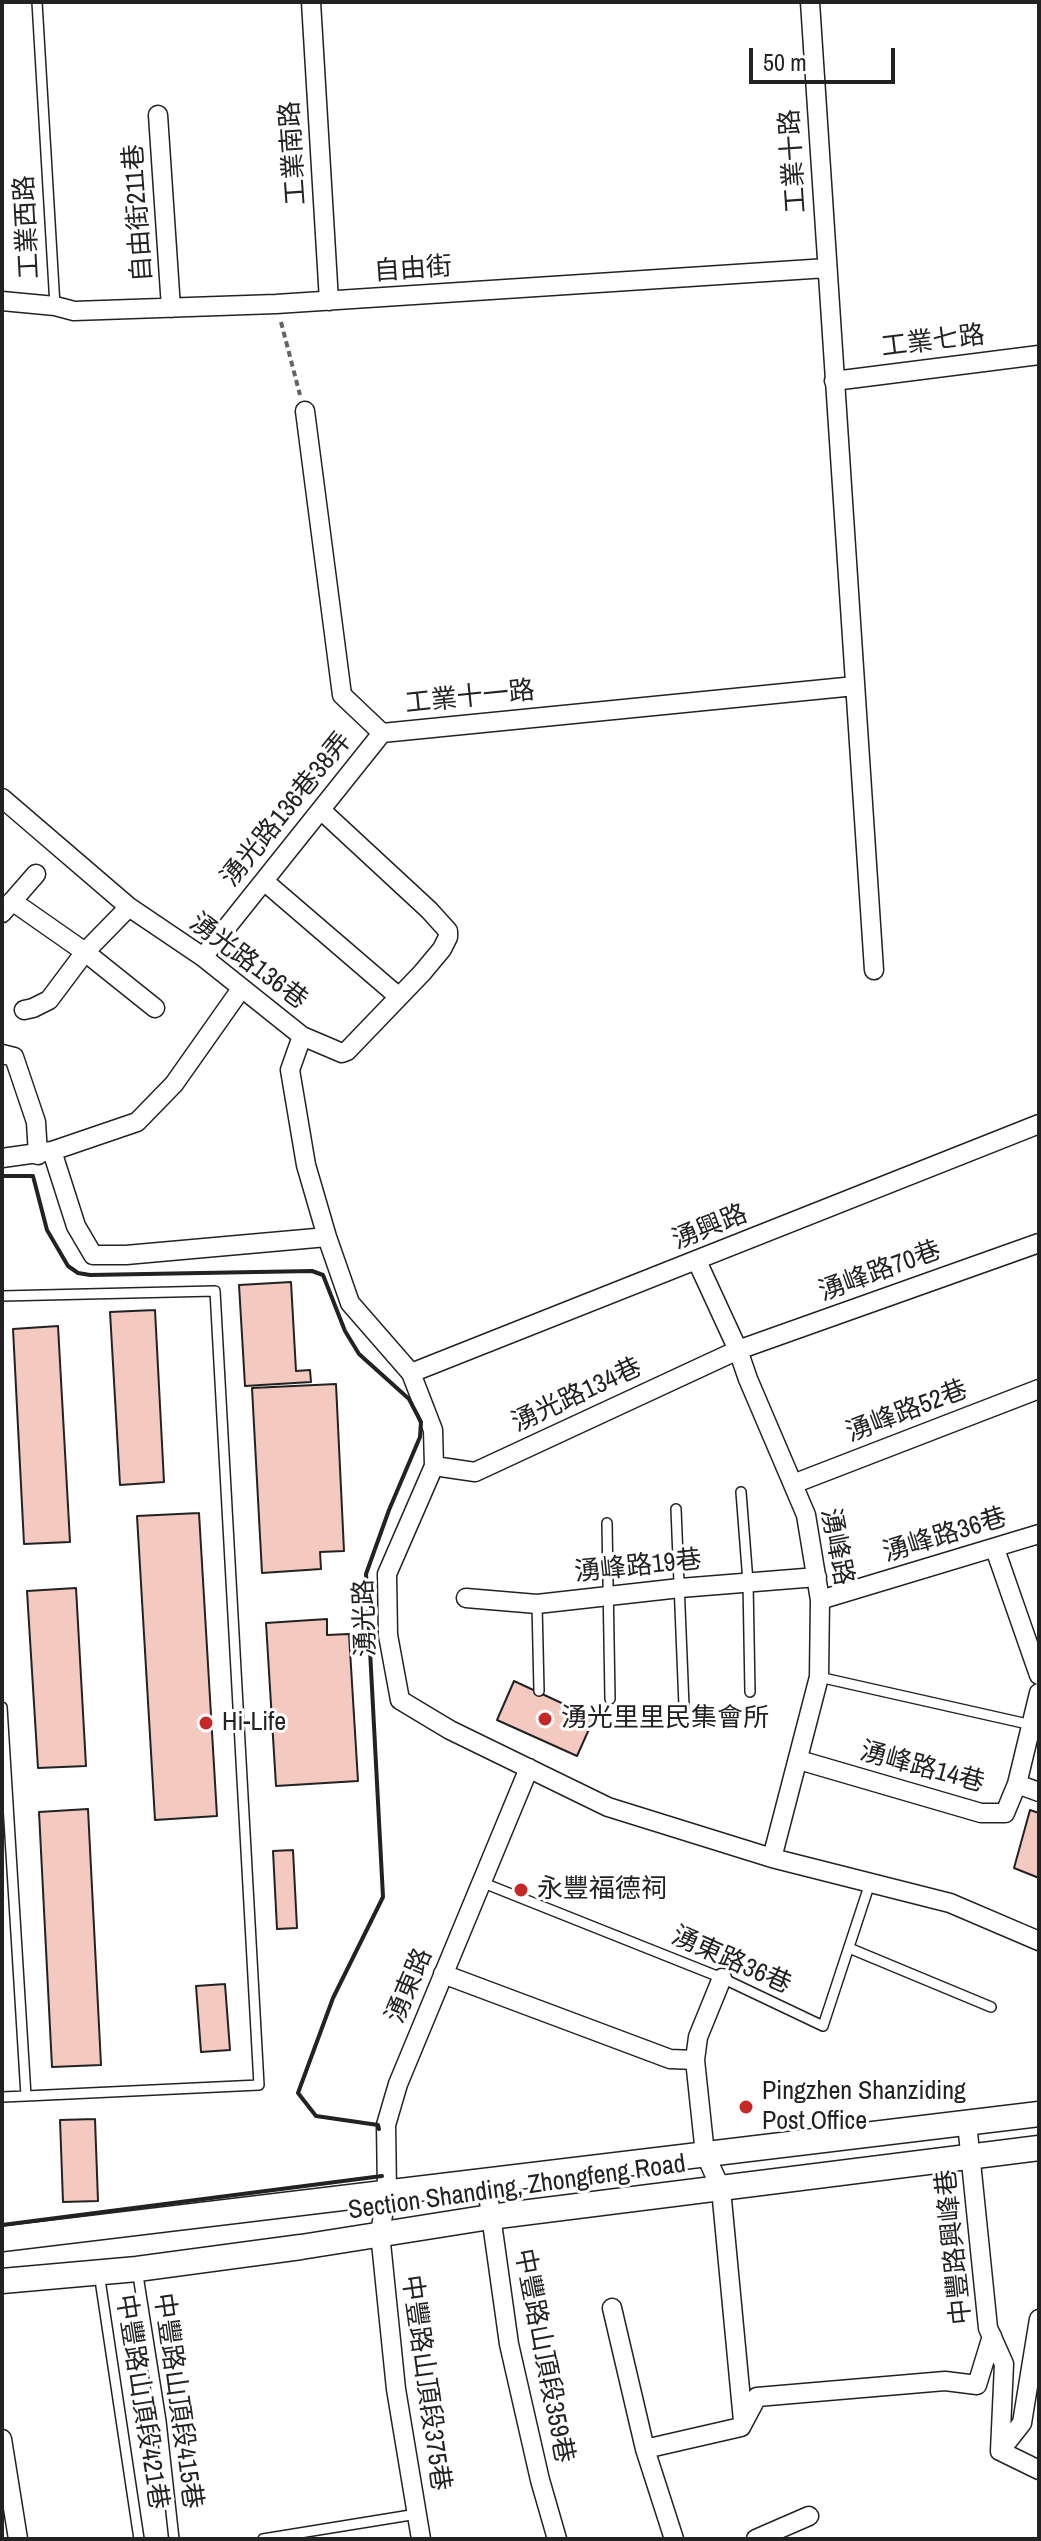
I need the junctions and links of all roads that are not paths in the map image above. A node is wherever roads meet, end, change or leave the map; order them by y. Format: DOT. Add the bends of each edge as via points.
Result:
graph roads {
  1 [pos="37,2"];
  2 [pos="311,2"];
  3 [pos="810,2"];
  4 [pos="158,115"];
  5 [pos="827,268"];
  6 [pos="329,301"];
  7 [pos="3,303"];
  8 [pos="55,306"];
  9 [pos="171,308"];
  10 [pos="1039,355"];
  11 [pos="834,381"];
  12 [pos="305,411"];
  13 [pos="855,686"];
  14 [pos="382,733"];
  15 [pos="2,798"];
  16 [pos="321,810"];
  17 [pos="36,874"];
  18 [pos="264,881"];
  19 [pos="7,907"];
  20 [pos="129,907"];
  21 [pos="85,952"];
  22 [pos="203,957"];
  23 [pos="874,970"];
  24 [pos="241,989"];
  25 [pos="399,997"];
  26 [pos="155,1008"];
  27 [pos="24,1010"];
  28 [pos="302,1036"];
  29 [pos="2,1054"];
  30 [pos="1033,1126"];
  31 [pos="45,1153"];
  32 [pos="2,1158"];
  33 [pos="327,1237"];
  34 [pos="1039,1243"];
  35 [pos="697,1261"];
  36 [pos="2,1296"];
  37 [pos="738,1350"];
  38 [pos="411,1373"];
  39 [pos="1039,1389"];
  40 [pos="434,1466"];
  41 [pos="793,1484"];
  42 [pos="741,1492"];
  43 [pos="676,1509"];
  44 [pos="607,1523"];
  45 [pos="1039,1534"];
  46 [pos="995,1549"];
  47 [pos="817,1577"];
  48 [pos="748,1582"];
  49 [pos="680,1588"];
  50 [pos="609,1596"];
  51 [pos="466,1598"];
  52 [pos="820,1600"];
  53 [pos="537,1604"];
  54 [pos="1039,1675"];
  55 [pos="819,1677"];
  56 [pos="539,1691"];
  57 [pos="750,1692"];
  58 [pos="1039,1693"];
  59 [pos="610,1699"];
  60 [pos="684,1706"];
  61 [pos="2,1707"];
  62 [pos="1032,1725"];
  63 [pos="799,1760"];
  64 [pos="529,1768"];
  65 [pos="1017,1784"];
  66 [pos="1039,1792"];
  67 [pos="772,1858"];
  68 [pos="481,1882"];
  69 [pos="870,1883"];
  70 [pos="1039,1941"];
  71 [pos="849,1948"];
  72 [pos="443,1974"];
  73 [pos="722,1978"];
  74 [pos="991,2007"];
  75 [pos="695,2060"];
  76 [pos="26,2096"];
  77 [pos="2,2097"];
  78 [pos="1039,2114"];
  79 [pos="967,2123"];
  80 [pos="1039,2148"];
  81 [pos="705,2154"];
  82 [pos="971,2155"];
  83 [pos="486,2180"];
  84 [pos="721,2189"];
  85 [pos="387,2191"];
  86 [pos="490,2217"];
  87 [pos="380,2233"];
  88 [pos="2,2239"];
  89 [pos="137,2269"];
  90 [pos="99,2273"];
  91 [pos="2,2281"];
  92 [pos="612,2308"];
  93 [pos="1039,2319"];
  94 [pos="992,2336"];
  95 [pos="743,2421"];
  96 [pos="2,2439"];
  97 [pos="645,2449"];
  98 [pos="1000,2451"];
  99 [pos="1039,2470"];
  100 [pos="417,2514"];
  101 [pos="809,2516"];
  102 [pos="18,2539"];
  103 [pos="139,2539"];
  104 [pos="174,2539"];
  105 [pos="263,2539"];
  106 [pos="421,2539"];
  107 [pos="557,2539"];
  108 [pos="674,2539"];
  109 [pos="756,2539"];
  1 -- 8 [label="lane, 工業西路"];
  2 -- 6 [label="street, 工業南路"];
  3 -- 5 [label="street, 工業十路"];
  4 -- 9 [label="street, 自由街211巷"];
  5 -- 6 [label="street, 自由街"];
  5 -- 11 [label="street, 工業十路"];
  6 -- 9 [label="street, 自由街"];
  7 -- 8 [label="street, 自由街"];
  8 -- 9 [label="street, 自由街" via="74,311"];
  10 -- 11 [label="street, 工業七路"];
  11 -- 13 [label="street, 工業十路"];
  12 -- 14 [label="street, 工業十一路" via="342,695"];
  13 -- 14 [label="street, 工業十一路"];
  13 -- 23 [label="street, 工業十路"];
  14 -- 16 [label="street, 湧光路136巷38弄"];
  15 -- 20 [label="street, 湧光路136巷"];
  16 -- 18 [label="street, 湧光路136巷38弄"];
  16 -- 25 [label="street" via="448,931 442,949"];
  17 -- 19 [label="street"];
  18 -- 22 [label="street, 湧光路136巷38弄"];
  18 -- 25 [label="street"];
  19 -- 21 [label="street"];
  20 -- 21 [label="street"];
  20 -- 22 [label="street, 湧光路136巷"];
  21 -- 26 [label="street"];
  21 -- 27 [label="street" via="49,1000"];
  22 -- 24 [label="street, 湧光路136巷"];
  24 -- 28 [label="street, 湧光路136巷"];
  24 -- 31 [label="street" via="174,1084 137,1122"];
  25 -- 28 [label="street" via="347,1051"];
  28 -- 33 [label="street, 湧光路136巷" via="290,1070 306,1165"];
  29 -- 31 [label="street" via="14,1057"];
  30 -- 35 [label="street, 湧興路"];
  31 -- 32 [label="street"];
  31 -- 33 [label="street" via="93,1255"];
  33 -- 38 [label="street, 湧光路" via="350,1303"];
  34 -- 37 [label="street, 湧峰路70巷"];
  35 -- 37 [label="street, 湧峰路"];
  35 -- 38 [label="street, 湧興路"];
  36 -- 76 [label="lane" via="215,1291 259,2085"];
  37 -- 40 [label="street, 湧光路134巷" via="475,1472"];
  37 -- 41 [label="street, 湧峰路"];
  38 -- 40 [label="street, 湧光路" via="433,1430"];
  39 -- 41 [label="street, 湧峰路52巷"];
  40 -- 64 [label="street, 湧光路" via="387,1574 388,1635 400,1700"];
  41 -- 47 [label="street, 湧峰路" via="806,1515"];
  42 -- 48 [label="lane"];
  43 -- 49 [label="lane"];
  44 -- 50 [label="lane"];
  45 -- 46 [label="street, 湧峰路36巷"];
  46 -- 52 [label="street, 湧峰路36巷"];
  46 -- 54 [label="street"];
  47 -- 48 [label="street, 湧峰路19巷"];
  47 -- 52 [label="street, 湧峰路"];
  48 -- 49 [label="street, 湧峰路19巷"];
  48 -- 57 [label="lane"];
  49 -- 50 [label="street, 湧峰路19巷"];
  49 -- 60 [label="lane"];
  50 -- 53 [label="street, 湧峰路19巷"];
  50 -- 59 [label="lane"];
  51 -- 53 [label="street, 湧峰路19巷"];
  52 -- 55 [label="street, 湧峰路"];
  53 -- 56 [label="lane"];
  55 -- 62 [label="lane"];
  55 -- 63 [label="street, 湧峰路"];
  58 -- 62 [label="street, 湧峰路14巷"];
  61 -- 76 [label="lane"];
  62 -- 65 [label="street, 湧峰路14巷"];
  63 -- 65 [label="street, 湧峰路14巷" via="981,1813 1005,1813"];
  63 -- 67 [label="street, 湧峰路"];
  64 -- 67 [label="street, 湧光路" via="608,1807"];
  64 -- 68 [label="street, 湧東路"];
  65 -- 66 [label="street"];
  67 -- 69 [label="street, 湧光路"];
  68 -- 72 [label="street, 湧東路"];
  68 -- 73 [label="lane, 湧東路36巷"];
  69 -- 70 [label="street, 湧光路" via="950,1903"];
  69 -- 71 [label="lane, 湧東路36巷"];
  71 -- 73 [label="lane, 湧東路36巷" via="823,2026"];
  71 -- 74 [label="lane"];
  72 -- 75 [label="street" via="670,2059"];
  72 -- 85 [label="street, 湧東路" via="386,2125"];
  73 -- 75 [label="street" via="698,2037"];
  75 -- 81 [label="street"];
  76 -- 77 [label="lane"];
  78 -- 79 [label="main road, Section Shanding, Zhongfeng Road"];
  79 -- 81 [label="main road, Section Shanding, Zhongfeng Road"];
  79 -- 82 [label="street, 中豐路興峰巷"];
  80 -- 82 [label="main road, Section Shanding, Zhongfeng Road"];
  81 -- 83 [label="main road, Section Shanding, Zhongfeng Road"];
  81 -- 84 [label="street"];
  82 -- 84 [label="main road, Section Shanding, Zhongfeng Road"];
  82 -- 94 [label="street, 中豐路興峰巷"];
  83 -- 85 [label="main road, Section Shanding, Zhongfeng Road"];
  83 -- 86 [label="street, 中豐路山頂段359巷"];
  84 -- 86 [label="main road, Section Shanding, Zhongfeng Road"];
  84 -- 95 [label="street"];
  85 -- 87 [label="street, 湧東路"];
  85 -- 88 [label="main road, Section Shanding, Zhongfeng Road"];
  86 -- 87 [label="main road, Section Shanding, Zhongfeng Road"];
  86 -- 107 [label="street, 中豐路山頂段359巷" via="509,2344"];
  87 -- 89 [label="main road, Section Shanding, Zhongfeng Road"];
  87 -- 100 [label="street, 中豐路山頂段375巷" via="396,2389"];
  89 -- 90 [label="main road, Section Shanding, Zhongfeng Road"];
  89 -- 104 [label="lane, 中豐路山頂段415巷"];
  90 -- 91 [label="main road, Section Shanding, Zhongfeng Road"];
  90 -- 103 [label="lane, 中豐路山頂段421巷"];
  92 -- 97 [label="street"];
  93 -- 98 [label="street" via="1022,2423"];
  94 -- 95 [label="street" via="977,2385 945,2381 757,2397"];
  94 -- 98 [label="street, 中豐路興峰巷" via="1004,2364"];
  95 -- 97 [label="street" via="741,2427"];
  96 -- 102 [label="street"];
  97 -- 108 [label="street"];
  98 -- 99 [label="street"];
  100 -- 105 [label="lane"];
  100 -- 106 [label="street, 中豐路山頂段375巷"];
  101 -- 109 [label="street"];
}
